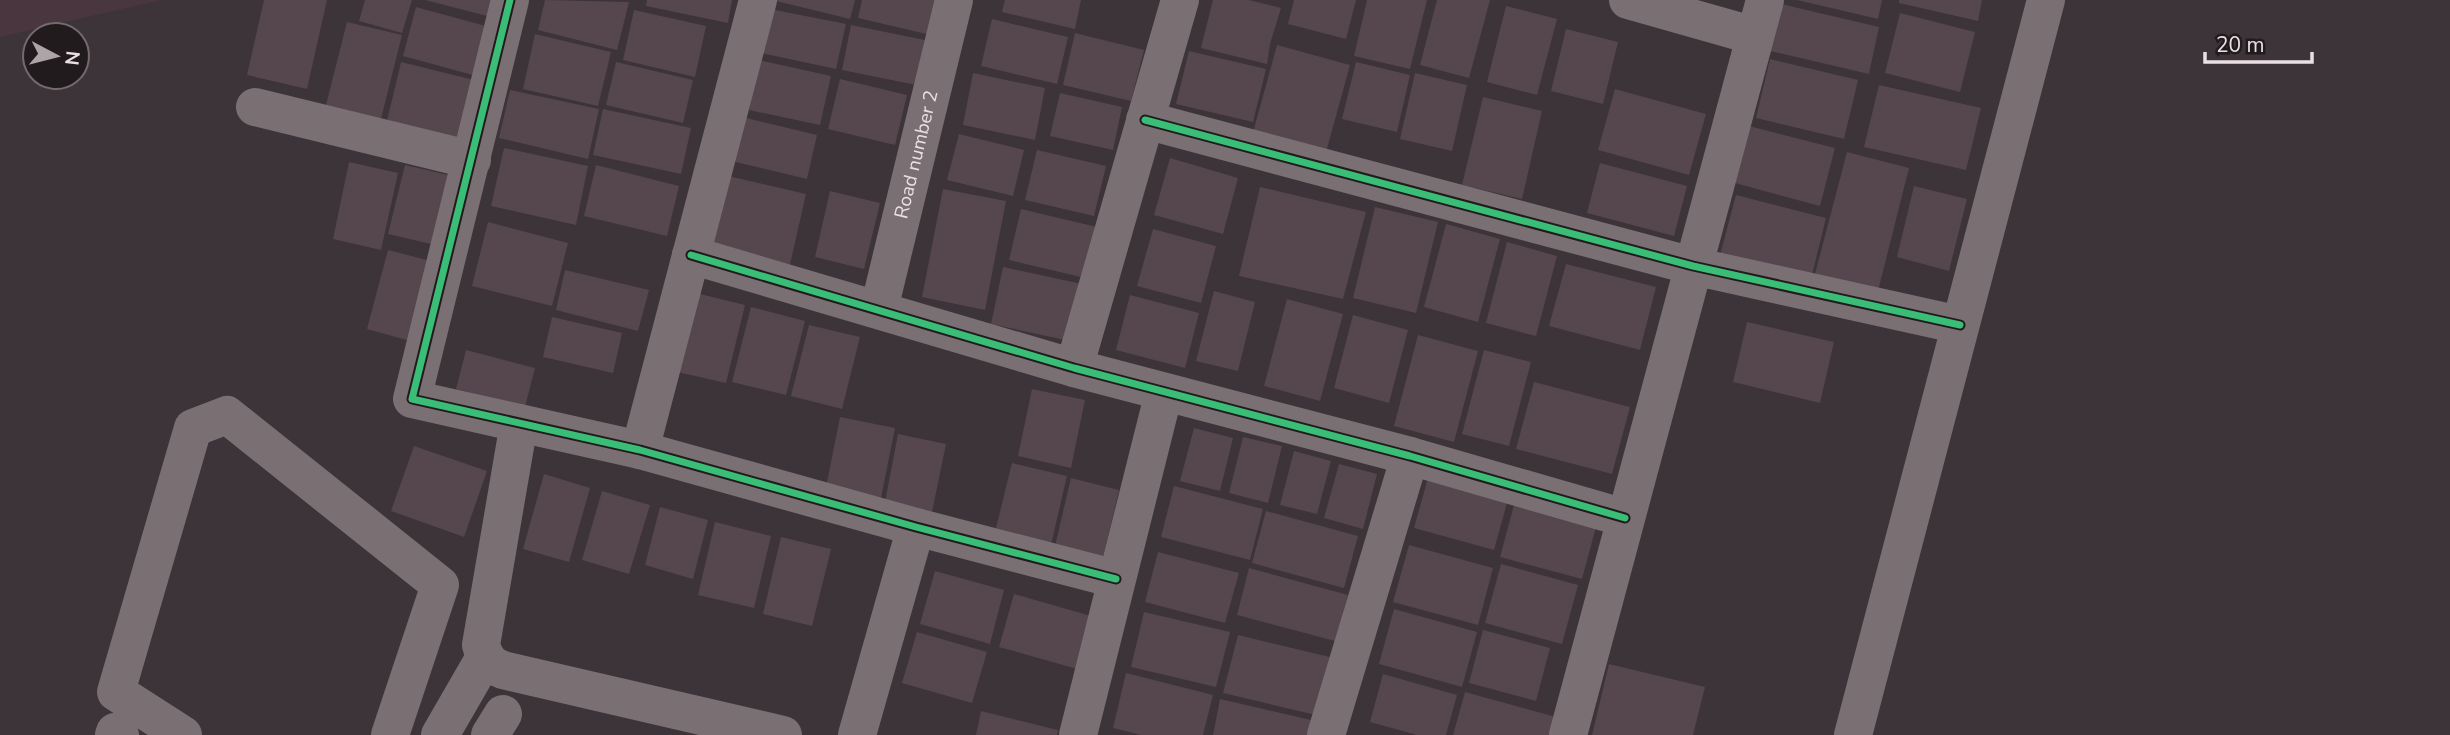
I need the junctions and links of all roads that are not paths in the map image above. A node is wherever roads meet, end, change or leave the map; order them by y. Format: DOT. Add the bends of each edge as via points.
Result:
graph roads {
  1 [pos="510,0"];
  2 [pos="758,0"];
  3 [pos="954,0"];
  4 [pos="1628,0"];
  5 [pos="2046,0"];
  6 [pos="1176,1"];
  7 [pos="1760,18"];
  8 [pos="255,107"];
  9 [pos="1144,120"];
  10 [pos="471,160"];
  11 [pos="691,255"];
  12 [pos="1693,265"];
  13 [pos="878,309"];
  14 [pos="1960,325"];
  15 [pos="1074,368"];
  16 [pos="1164,392"];
  17 [pos="519,423"];
  18 [pos="640,450"];
  19 [pos="1410,456"];
  20 [pos="1625,518"];
  21 [pos="916,527"];
  22 [pos="1116,579"];
  23 [pos="485,657"];
  24 [pos="114,735"];
  25 [pos="120,735"];
  26 [pos="183,735"];
  27 [pos="390,735"];
  28 [pos="440,735"];
  29 [pos="783,735"];
  30 [pos="857,735"];
  31 [pos="1078,735"];
  32 [pos="1326,735"];
  33 [pos="1568,735"];
  34 [pos="1853,735"];
  1 -- 10 [label="street"];
  2 -- 11 [label="street"];
  3 -- 13 [label="street, Road number 2"];
  4 -- 7 [label="street"];
  5 -- 14 [label="street"];
  6 -- 9 [label="street"];
  7 -- 12 [label="street"];
  8 -- 10 [label="street"];
  9 -- 12 [label="street"];
  9 -- 15 [label="street"];
  10 -- 17 [label="street" via="412,399"];
  11 -- 13 [label="street"];
  11 -- 18 [label="street"];
  12 -- 14 [label="street"];
  12 -- 20 [label="street"];
  13 -- 15 [label="street"];
  14 -- 34 [label="street"];
  15 -- 16 [label="street"];
  16 -- 19 [label="street"];
  16 -- 22 [label="street"];
  17 -- 18 [label="street"];
  17 -- 23 [label="street" via="481,645"];
  18 -- 21 [label="street"];
  19 -- 20 [label="street"];
  19 -- 32 [label="street"];
  20 -- 33 [label="street"];
  21 -- 22 [label="street"];
  21 -- 30 [label="street"];
  22 -- 31 [label="street"];
  23 -- 28 [label="street"];
  23 -- 29 [label="street" via="502,670"];
  24 -- 25 [label="street"];
  26 -- 27 [label="street" via="116,692 193,428 227,415 440,585"];
}
